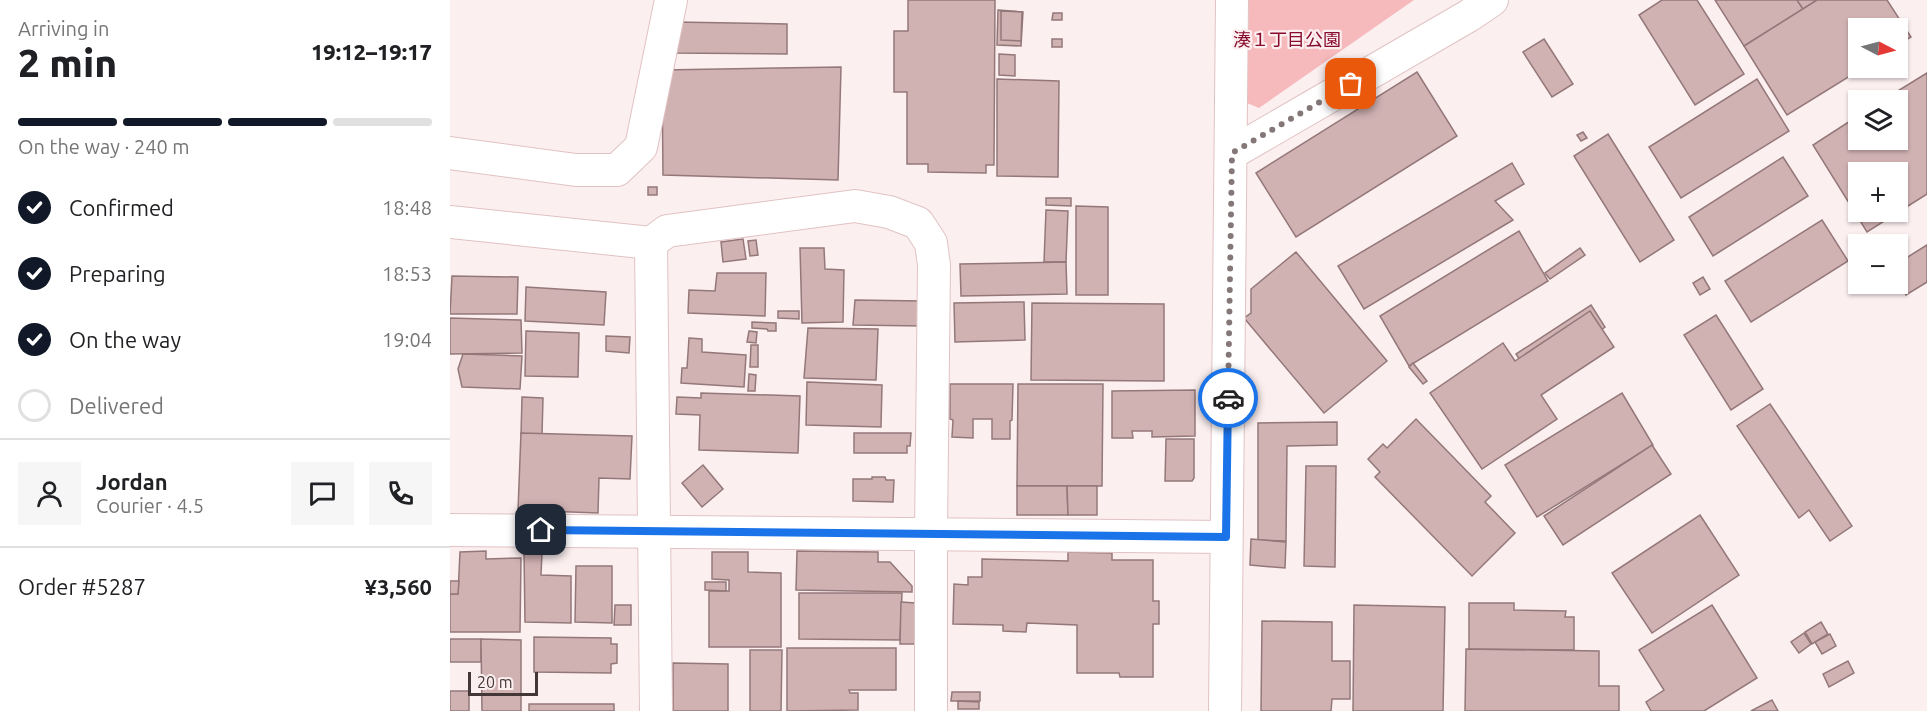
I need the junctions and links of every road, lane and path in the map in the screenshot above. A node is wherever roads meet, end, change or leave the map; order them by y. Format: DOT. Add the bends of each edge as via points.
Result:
graph roads {
  1 [pos="671,0"];
  2 [pos="1232,0"];
  3 [pos="1474,5"];
  4 [pos="450,153"];
  5 [pos="1232,153"];
  6 [pos="450,222"];
  7 [pos="651,243"];
  8 [pos="450,530"];
  9 [pos="654,531"];
  10 [pos="931,533"];
  11 [pos="1226,537"];
  12 [pos="656,711"];
  13 [pos="931,711"];
  14 [pos="1226,711"];
  1 -- 4 [label="street" via="641,147 617,170 576,170"];
  2 -- 5 [label="street"];
  3 -- 5 [label="street"];
  5 -- 11 [label="street"];
  6 -- 7 [label="street"];
  7 -- 9 [label="street"];
  7 -- 10 [label="street" via="667,231 855,206 889,212 918,223 931,243 934,265"];
  8 -- 9 [label="street"];
  9 -- 10 [label="street"];
  9 -- 12 [label="street"];
  10 -- 11 [label="street"];
  10 -- 13 [label="street"];
  11 -- 14 [label="street"];
}
